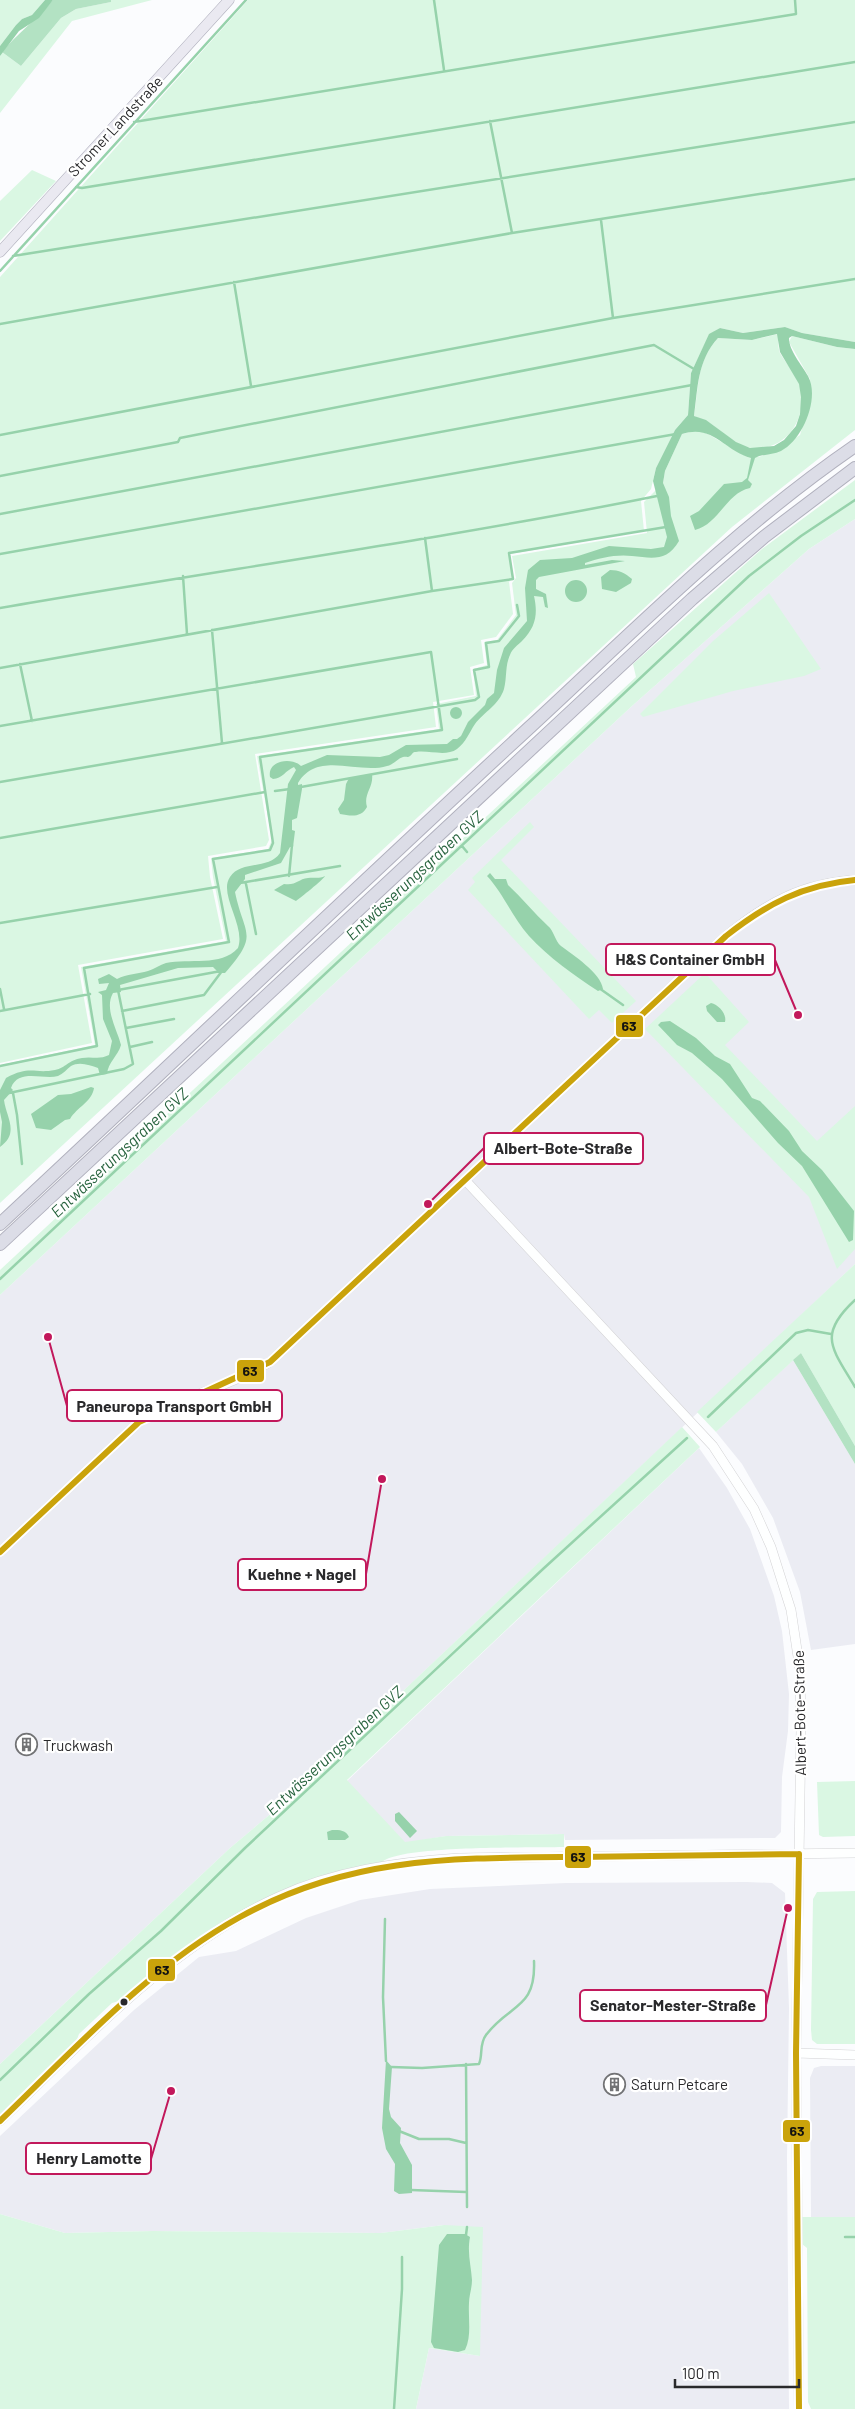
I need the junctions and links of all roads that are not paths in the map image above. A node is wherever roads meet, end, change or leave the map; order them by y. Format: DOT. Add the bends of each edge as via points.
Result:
graph roads {
  1 [pos="230,0"];
  2 [pos="0,252"];
  3 [pos="855,446"];
  4 [pos="855,468"];
  5 [pos="855,880"];
  6 [pos="466,1180"];
  7 [pos="0,1224"];
  8 [pos="0,1244"];
  9 [pos="0,1552"];
  10 [pos="855,1853"];
  11 [pos="799,1854"];
  12 [pos="796,2053"];
  13 [pos="855,2055"];
  14 [pos="0,2121"];
  15 [pos="799,2409"];
  1 -- 2 [label="main road, Stromer Landstraße"];
  3 -- 7 [label="highway" via="750,525 682,586"];
  4 -- 8 [label="highway" via="764,537 692,599"];
  5 -- 6 [label="street" via="802,890 781,897 755,913 726,936"];
  6 -- 9 [label="street" via="270,1362 138,1422"];
  6 -- 11 [label="street, Albert-Bote-Straße" via="693,1423 725,1463 754,1508 782,1577 797,1641 801,1729"];
  10 -- 11 [label="street"];
  11 -- 12 [label="street, Albert-Bote-Straße"];
  11 -- 14 [label="street" via="459,1858 376,1867 311,1884 244,1914 177,1959 104,2020"];
  12 -- 13 [label="street"];
  12 -- 15 [label="street, Albert-Bote-Straße"];
}
